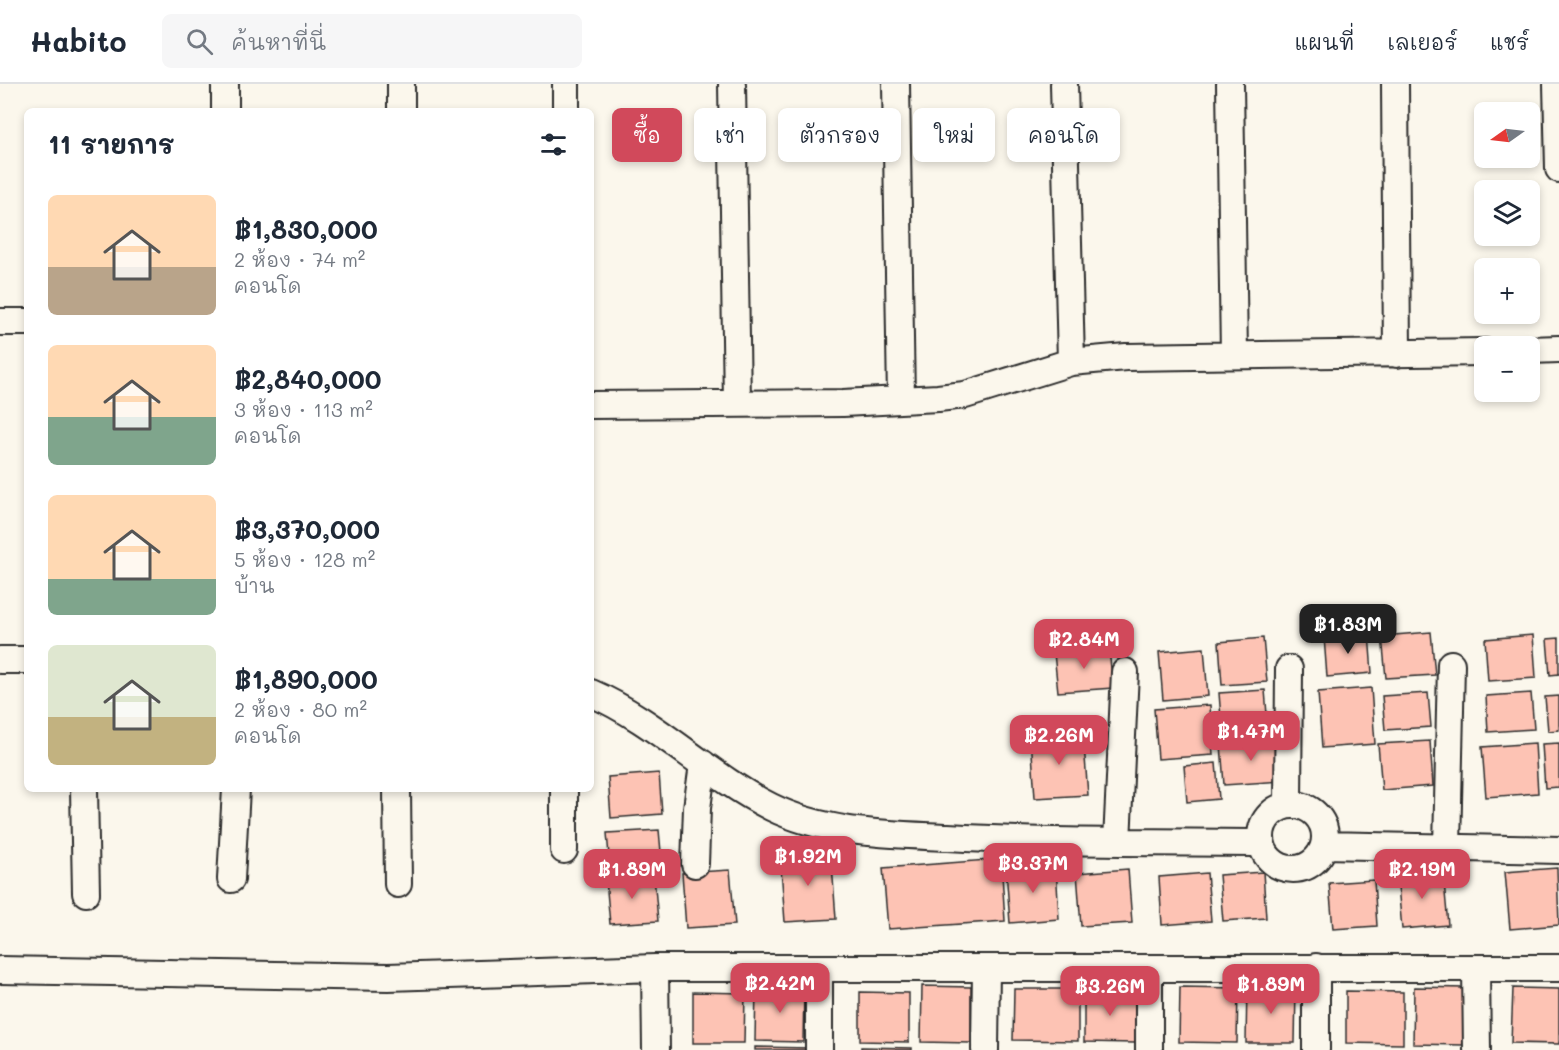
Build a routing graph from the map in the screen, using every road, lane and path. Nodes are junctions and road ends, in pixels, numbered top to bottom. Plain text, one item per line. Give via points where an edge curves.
1 (225, 84) edge
2 (401, 84) edge
3 (566, 84) edge
4 (732, 84) edge
5 (896, 84) edge
6 (1064, 84) edge
7 (1230, 84) edge
8 (1395, 84) edge
9 (1557, 84) edge
10 (225, 108) edge
11 (401, 108) edge
12 (566, 108) edge
13 (1559, 169) edge
14 (0, 322) edge
15 (24, 322) edge
16 (1559, 349) edge
17 (1540, 350) edge
18 (1474, 352) edge
19 (1398, 354) junction
20 (1234, 355) junction
21 (1071, 362) junction
22 (901, 400) junction
23 (737, 403) junction
24 (594, 405) edge
25 (0, 660) edge
26 (24, 660) edge
27 (1451, 664) dead end
28 (1289, 669) dead end
29 (1125, 672) dead end
30 (594, 695) edge
31 (703, 764) junction
32 (84, 792) edge
33 (236, 792) edge
34 (397, 792) edge
35 (564, 792) edge
36 (1288, 805) junction
37 (1117, 842) junction
38 (1261, 843) junction
39 (1324, 845) junction
40 (1448, 848) junction
41 (564, 850) dead end
42 (1559, 850) edge
43 (695, 864) dead end
44 (231, 879) dead end
45 (398, 884) dead end
46 (86, 893) dead end
47 (1316, 967) junction
48 (655, 968) junction
49 (819, 968) junction
50 (986, 968) junction
51 (1476, 968) junction
52 (1559, 968) edge
53 (1149, 969) junction
54 (0, 970) edge
55 (656, 1050) edge
56 (819, 1050) edge
57 (985, 1050) edge
58 (1149, 1050) edge
59 (1316, 1050) edge
60 (1477, 1050) edge

1 - 10 street
2 - 11 street
3 - 12 street
4 - 23 street
5 - 22 street
6 - 21 street
7 - 20 street
8 - 19 street
9 - 13 street
14 - 15 street
16 - 17 street
18 - 19 street
19 - 20 street
20 - 21 street
21 - 22 street via 965,395
22 - 23 street
23 - 24 street
25 - 26 street
27 - 40 street
28 - 36 street
29 - 37 street
30 - 31 street
31 - 37 street via 771,807 812,822 858,832 1039,843
31 - 43 street
32 - 46 street
33 - 44 street
34 - 45 street
35 - 41 street
36 - 38 street via 1263,823
36 - 39 street via 1315,814 1324,831
37 - 38 street
38 - 39 street via 1270,860 1288,870 1308,866
39 - 40 street
40 - 42 street
47 - 51 street
47 - 53 street
47 - 59 street
48 - 49 street
48 - 54 street via 388,977
48 - 55 street
49 - 50 street
49 - 56 street
50 - 53 street
50 - 57 street
51 - 52 street
51 - 60 street
53 - 58 street

